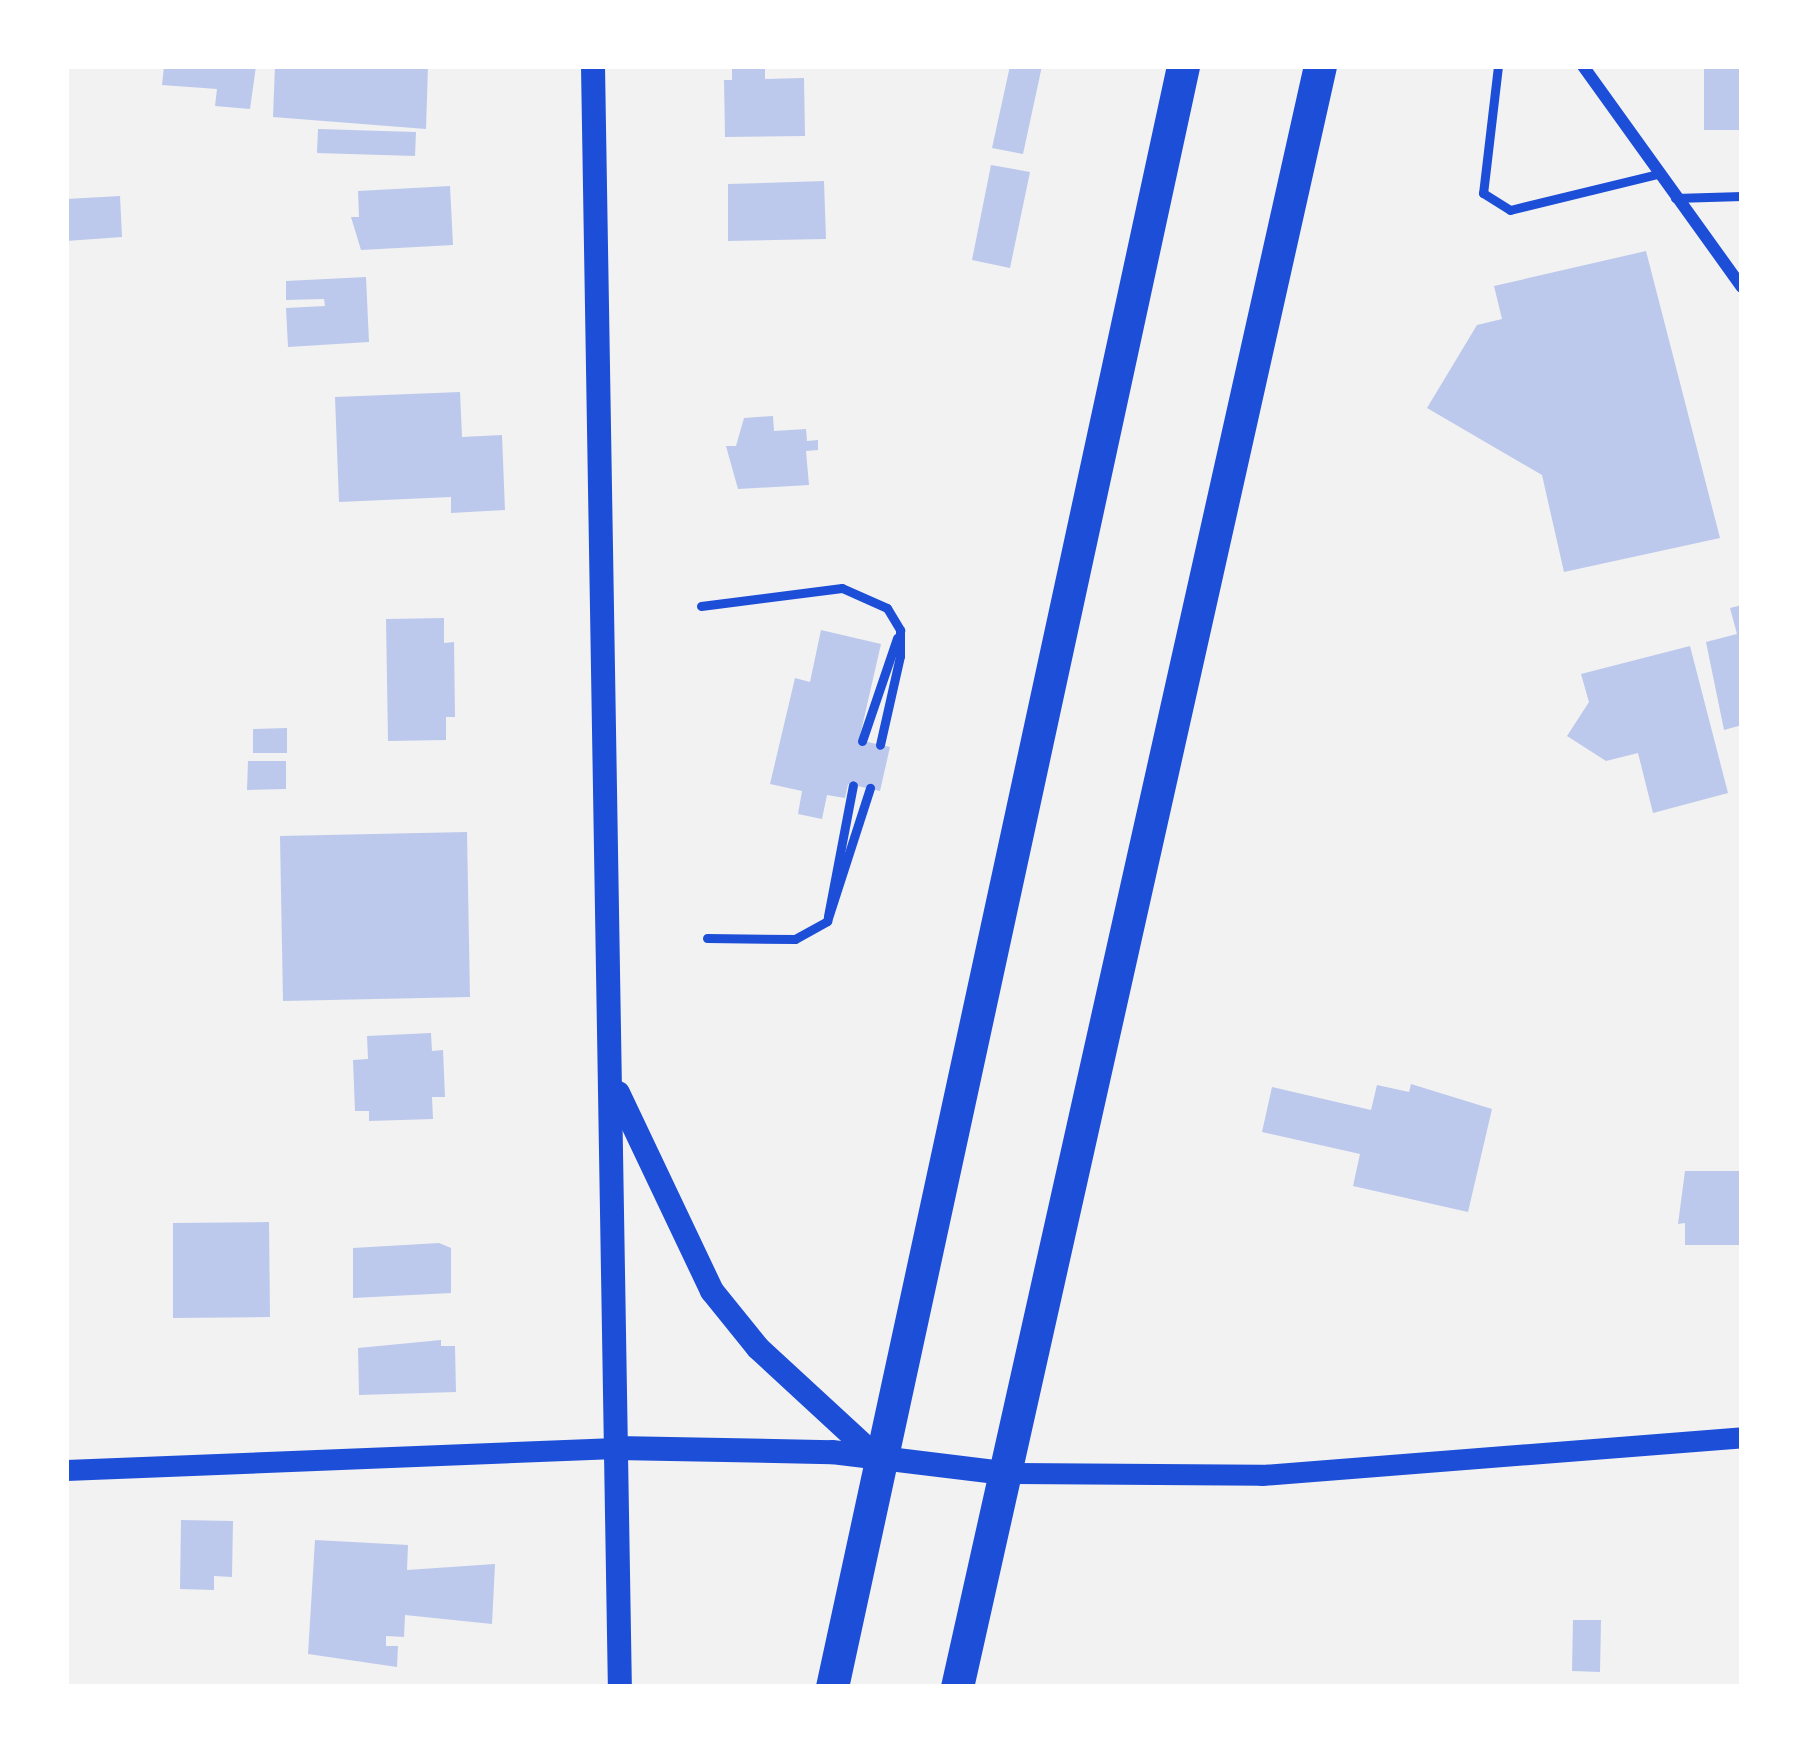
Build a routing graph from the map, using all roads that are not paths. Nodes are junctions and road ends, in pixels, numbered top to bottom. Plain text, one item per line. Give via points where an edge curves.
1 (593, 66) edge
2 (1183, 66) edge
3 (1319, 66) edge
4 (1498, 66) edge
5 (1583, 66) edge
6 (1658, 174) junction
7 (1742, 196) edge
8 (1676, 198) junction
9 (1742, 287) edge
10 (701, 606) dead end
11 (900, 630) junction
12 (862, 741) dead end
13 (880, 745) dead end
14 (854, 784) dead end
15 (870, 788) dead end
16 (827, 921) junction
17 (706, 938) dead end
18 (613, 1082) junction
19 (1742, 1437) edge
20 (616, 1448) junction
21 (876, 1457) junction
22 (66, 1470) edge
23 (1003, 1473) junction
24 (620, 1687) edge
25 (832, 1687) edge
26 (957, 1687) edge

1 - 18 main road
2 - 21 highway
3 - 23 highway
4 - 6 lane via 1484,193 1510,210
5 - 6 street
6 - 8 street
7 - 8 lane
8 - 9 street
10 - 11 lane via 842,588 887,608
11 - 12 lane
11 - 13 lane
14 - 16 lane
15 - 16 lane
16 - 17 lane via 795,939
18 - 20 main road
18 - 21 main road via 712,1291 758,1348
19 - 23 street via 1262,1475
20 - 21 main road
20 - 22 street
20 - 24 main road
21 - 23 main road
21 - 25 highway
23 - 26 highway

